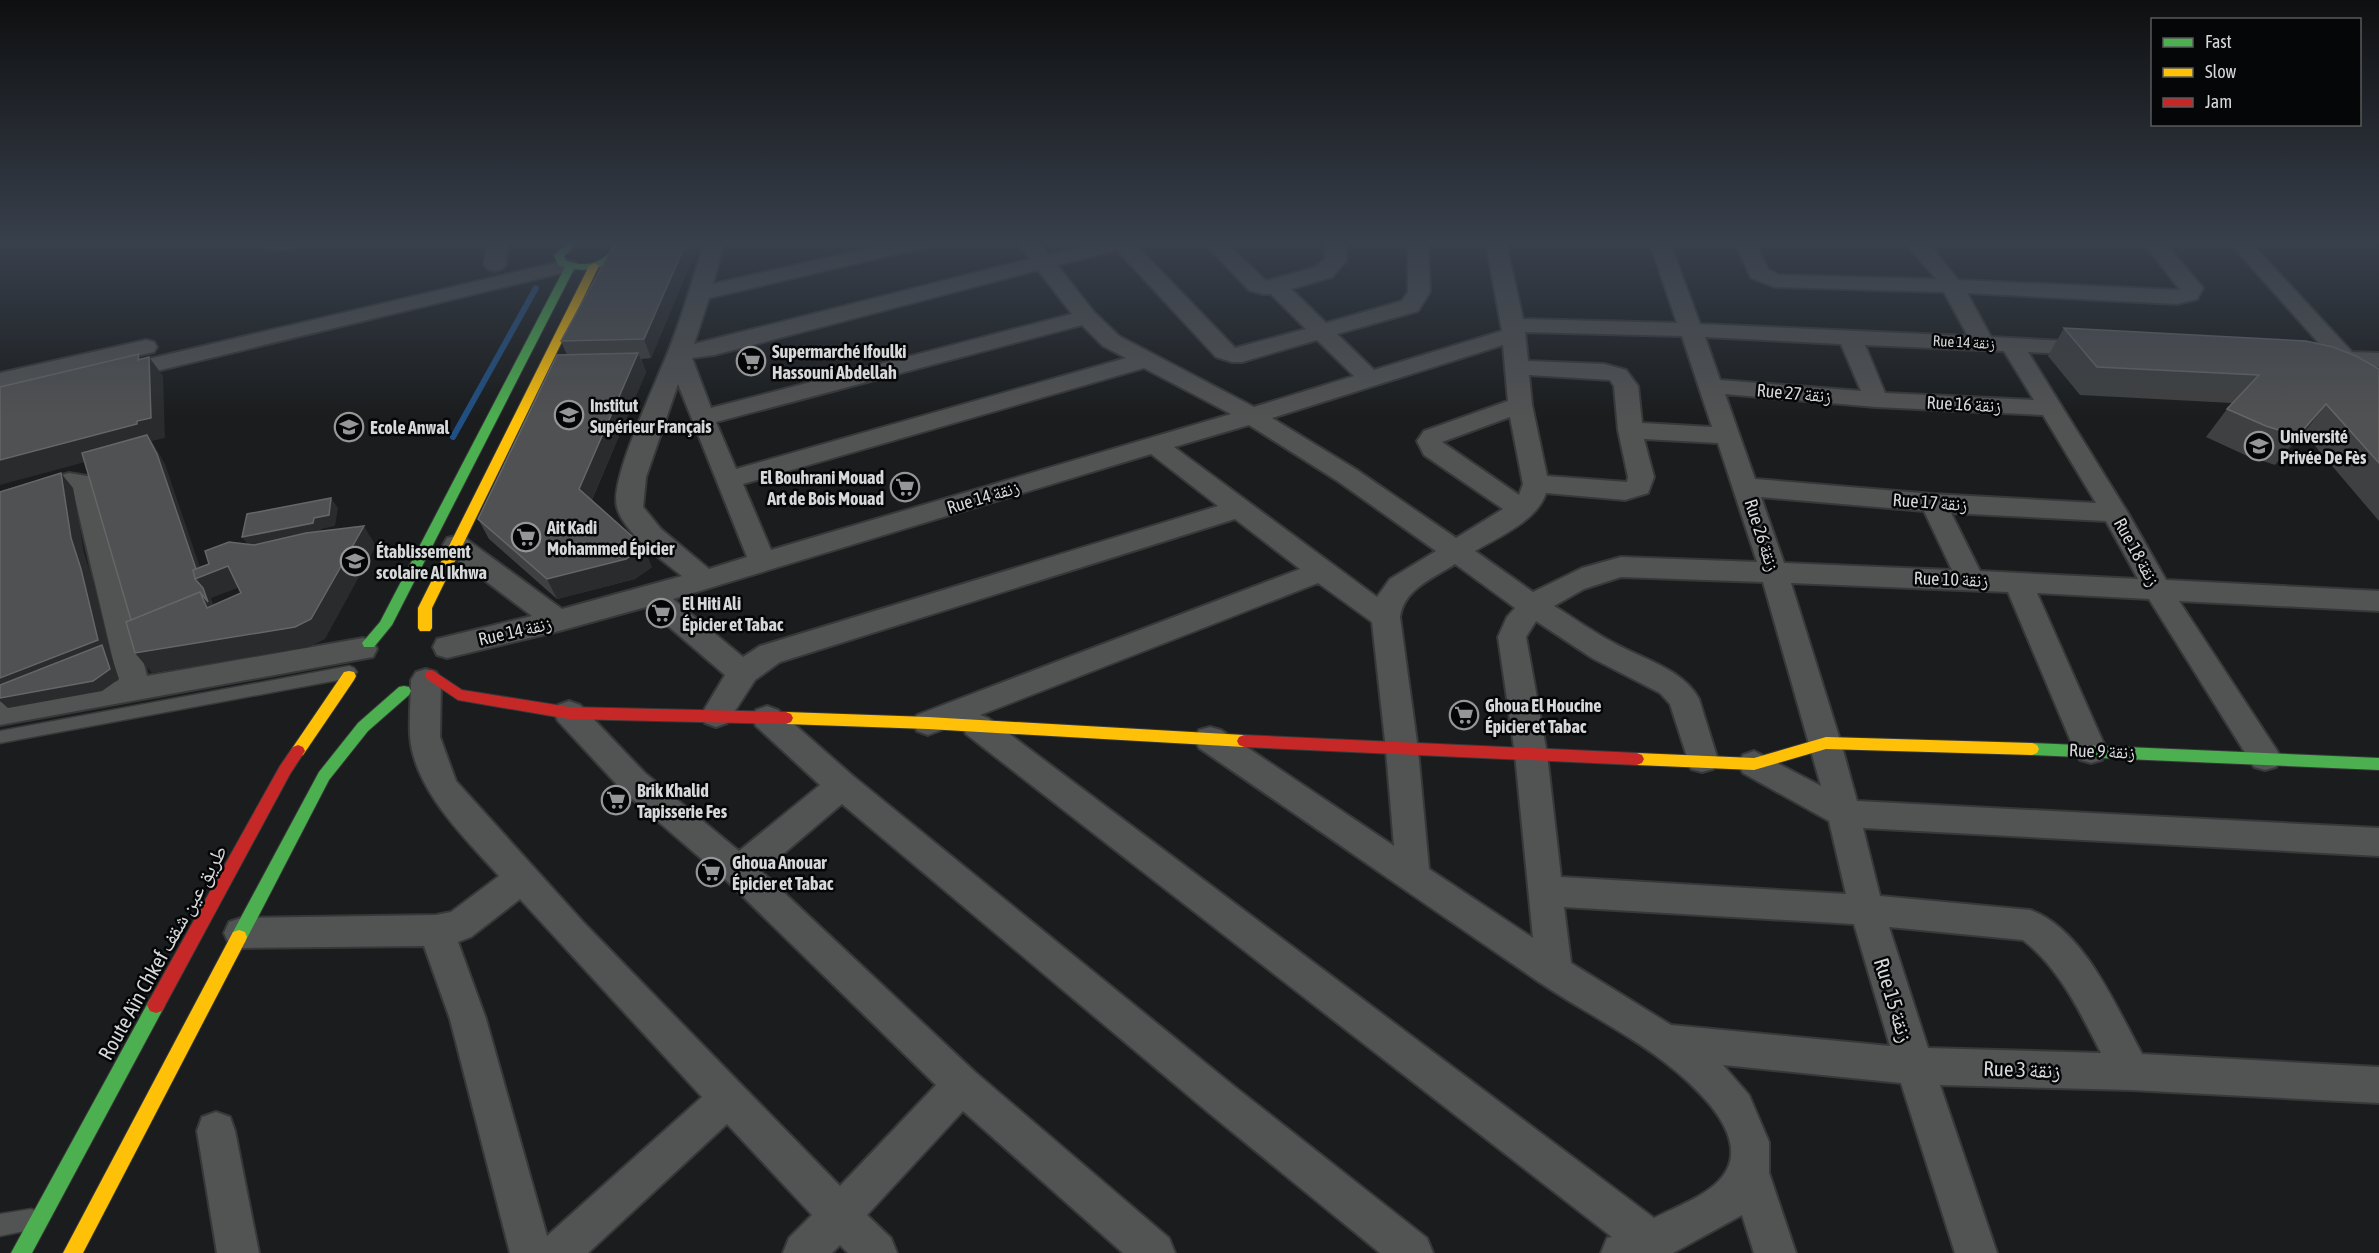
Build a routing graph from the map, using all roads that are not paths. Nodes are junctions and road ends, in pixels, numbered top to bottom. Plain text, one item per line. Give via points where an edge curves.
1 (312, 301) edge
2 (390, 301) edge
3 (545, 301) edge
4 (580, 301) edge
5 (695, 301) edge
6 (871, 301) edge
7 (1074, 301) edge
8 (1176, 301) edge
9 (1290, 301) edge
10 (1413, 301) edge
11 (1508, 301) edge
12 (1681, 301) edge
13 (1960, 301) edge
14 (2294, 301) edge
15 (1086, 317) junction
16 (1514, 330) junction
17 (1691, 330) junction
18 (1320, 331) junction
19 (1850, 337) junction
20 (1983, 343) junction
21 (2013, 345) junction
22 (2108, 349) edge
23 (2298, 357) edge
24 (2346, 359) junction
25 (1146, 360) junction
26 (2379, 360) edge
27 (667, 362) junction
28 (544, 367) junction
29 (567, 367) edge
30 (1517, 367) junction
31 (1369, 378) junction
32 (0, 382) edge
33 (1712, 387) junction
34 (2379, 395) edge
35 (0, 396) edge
36 (1876, 400) junction
37 (0, 401) edge
38 (1520, 405) junction
39 (2051, 408) junction
40 (1251, 416) junction
41 (702, 418) junction
42 (1630, 430) junction
43 (1729, 436) junction
44 (1155, 445) junction
45 (728, 480) junction
46 (1536, 484) junction
47 (1746, 487) junction
48 (0, 502) edge
49 (1933, 503) junction
50 (1238, 509) junction
51 (1522, 509) junction
52 (2115, 513) junction
53 (456, 544) junction
54 (1456, 551) junction
55 (763, 563) junction
56 (1321, 571) junction
57 (1774, 574) junction
58 (705, 580) junction
59 (1971, 580) junction
60 (2019, 582) junction
61 (2158, 590) junction
62 (651, 596) junction
63 (2379, 601) edge
64 (1533, 606) junction
65 (1386, 617) junction
66 (559, 621) junction
67 (424, 628) junction
68 (358, 660) junction
69 (432, 669) junction
70 (743, 674) junction
71 (135, 687) junction
72 (361, 692) dead end
73 (380, 695) dead end
74 (0, 713) edge
75 (569, 713) junction
76 (716, 715) junction
77 (767, 718) junction
78 (928, 723) junction
79 (977, 726) junction
80 (0, 737) edge
81 (1210, 739) junction
82 (1826, 743) junction
83 (1402, 750) junction
84 (2091, 751) junction
85 (1531, 754) junction
86 (2265, 758) junction
87 (1702, 760) junction
88 (1754, 764) junction
89 (2379, 764) edge
90 (842, 785) junction
91 (1845, 814) junction
92 (2379, 842) edge
93 (739, 871) junction
94 (1413, 877) junction
95 (521, 879) junction
96 (1547, 891) junction
97 (1867, 910) junction
98 (436, 930) junction
99 (241, 933) junction
100 (1554, 972) junction
101 (1665, 1042) junction
102 (1914, 1066) junction
103 (2131, 1072) junction
104 (962, 1085) junction
105 (2379, 1085) edge
106 (728, 1098) junction
107 (216, 1131) dead end
108 (1749, 1173) junction
109 (841, 1216) junction
110 (40, 1218) junction
111 (0, 1225) edge
112 (1637, 1247) edge
113 (21, 1253) edge
114 (73, 1253) edge
115 (238, 1253) edge
116 (531, 1253) edge
117 (558, 1253) edge
118 (804, 1253) edge
119 (876, 1253) edge
120 (1154, 1253) edge
121 (1412, 1253) edge
122 (1775, 1253) edge
123 (1976, 1253) edge

1 - 32 street
2 - 37 street
3 - 68 main road, Route Aïn Chkef طريق عين شقف via 384,625
4 - 28 main road
5 - 27 street
6 - 27 street
7 - 15 street
8 - 18 street via 1224,352 1232,355
9 - 18 street
10 - 18 street via 1410,306
11 - 16 street
12 - 17 street
13 - 20 street
14 - 24 street
15 - 25 street via 1111,341
15 - 41 street
16 - 17 street, Rue 14 زنقة
16 - 30 street
16 - 31 street, Rue 14 زنقة
17 - 19 street, Rue 14 زنقة
17 - 33 street, Rue 26 زنقة
18 - 31 street
19 - 20 street, Rue 14 زنقة
19 - 36 street
20 - 21 street, Rue 14 زنقة
21 - 22 street, Rue 14 زنقة
21 - 39 street, Rue 18 زنقة
23 - 24 street
24 - 26 street
24 - 34 street
25 - 40 street
25 - 45 street
27 - 41 street
27 - 58 street via 630,488 629,504 645,527
28 - 29 street
28 - 53 main road
30 - 38 street
30 - 42 street via 1618,375 1626,386
31 - 40 street, Rue 14 زنقة
32 - 35 street via 4,387
33 - 36 street, Rue 27 زنقة
33 - 43 street, Rue 26 زنقة
36 - 39 street, Rue 16 زنقة
38 - 46 street
38 - 51 street via 1430,441 1433,449
39 - 52 street, Rue 18 زنقة
40 - 44 street, Rue 14 زنقة
40 - 54 street via 1348,476
41 - 45 street
42 - 43 street
42 - 46 street via 1641,477 1639,487 1625,490
43 - 47 street, Rue 26 زنقة
44 - 50 street
44 - 55 street, Rue 14 زنقة
45 - 55 street
46 - 51 street
47 - 49 street, Rue 17 زنقة
47 - 57 street, Rue 26 زنقة
48 - 71 street via 69,481 84,483
49 - 52 street, Rue 17 زنقة
49 - 59 street
50 - 56 street
50 - 70 street via 770,654 750,664
51 - 54 street
52 - 61 street, Rue 18 زنقة
53 - 66 street
53 - 67 main road via 425,608
54 - 64 street
54 - 65 street via 1400,586 1388,602
55 - 58 street, Rue 14 زنقة
56 - 65 street
56 - 78 street
57 - 59 street, Rue 10 زنقة
57 - 64 street, Rue 10 زنقة via 1613,568 1588,574
57 - 82 street, Rue 26 زنقة
58 - 62 street, Rue 14 زنقة
59 - 60 street, Rue 10 زنقة
60 - 61 street, Rue 10 زنقة
60 - 84 street
61 - 63 street, Rue 10 زنقة
61 - 86 street, Rue 18 زنقة
62 - 66 street, Rue 14 زنقة
62 - 70 street
64 - 85 street, Rue 10 زنقة via 1514,628 1512,637
64 - 87 street via 1602,650 1670,685 1684,699
65 - 83 street
66 - 69 street, Rue 14 زنقة
67 - 68 main road via 405,628
67 - 69 main road via 446,641
68 - 71 street
68 - 72 main road via 353,687
68 - 80 lane
68 - 110 main road, Route Aïn Chkef طريق عين شقف via 285,770
69 - 73 main road
69 - 75 main road via 458,695
69 - 95 street via 425,737 443,788
69 - 99 main road via 363,727 324,776
70 - 76 street
71 - 74 street
75 - 76 main road
75 - 93 street via 634,782
76 - 77 main road
77 - 78 main road
77 - 90 street
78 - 79 main road
79 - 81 main road
79 - 112 street
81 - 83 main road
81 - 94 street
82 - 84 main road, Rue 9 زنقة
82 - 88 main road, Rue 9 زنقة
82 - 91 street, Rue 15 زنقة
83 - 85 main road
83 - 94 street
84 - 86 main road, Rue 9 زنقة
85 - 87 main road
85 - 96 street, Rue 10 زنقة
86 - 89 main road, Rue 9 زنقة
87 - 88 main road
88 - 91 street
90 - 93 street
90 - 121 street
91 - 92 street
91 - 97 street, Rue 15 زنقة
93 - 104 street
94 - 100 street
95 - 98 street via 459,926
95 - 106 street
96 - 97 street
96 - 100 street, Rue 10 زنقة
97 - 102 street, Rue 15 زنقة
97 - 103 street via 2030,925 2052,942 2086,987
98 - 99 street
98 - 116 street via 468,1019
99 - 114 main road
100 - 101 street
101 - 102 street, Rue 3 زنقة
101 - 108 street via 1698,1066 1735,1108 1750,1142
102 - 103 street, Rue 3 زنقة
102 - 123 street, Rue 15 زنقة
103 - 105 street, Rue 3 زنقة
104 - 109 street
104 - 120 street
106 - 109 street
106 - 117 street
107 - 115 street
108 - 112 street via 1730,1200
108 - 122 street
109 - 118 street
109 - 119 street
110 - 111 lane
110 - 113 main road, Route Aïn Chkef طريق عين شقف

